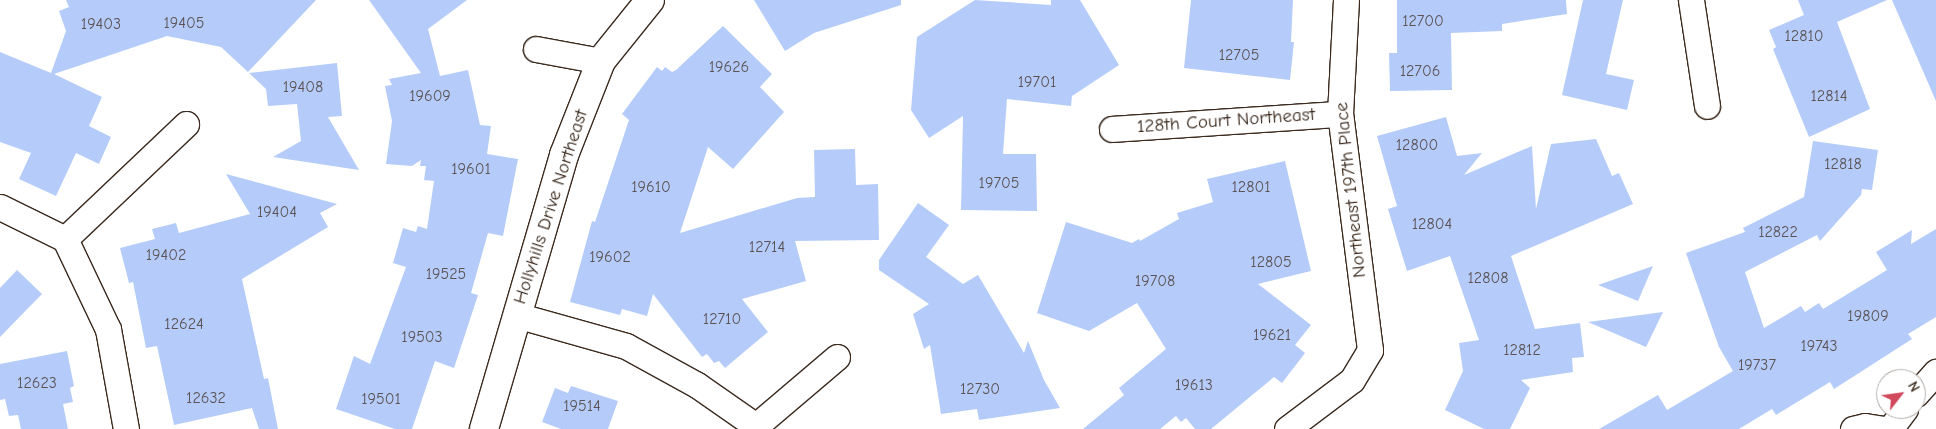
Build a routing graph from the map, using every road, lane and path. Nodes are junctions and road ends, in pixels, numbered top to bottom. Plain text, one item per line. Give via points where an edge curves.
1 (650, 0) edge
2 (1346, 0) edge
3 (1691, 0) edge
4 (536, 49) dead end
5 (601, 61) junction
6 (1707, 106) dead end
7 (1340, 114) junction
8 (186, 124) dead end
9 (1112, 129) dead end
10 (0, 207) edge
11 (65, 239) junction
12 (516, 315) junction
13 (837, 357) dead end
14 (1936, 372) edge
15 (1926, 383) edge
16 (758, 427) edge
17 (126, 429) edge
18 (484, 429) edge
19 (1287, 429) edge
20 (1853, 429) edge
21 (1883, 429) edge

1 - 5 street, Hollyhills Drive Northeast
2 - 7 street, Northeast 197th Place
3 - 6 street
4 - 5 street
5 - 12 street, Hollyhills Drive Northeast via 564,155
7 - 9 street, 128th Court Northeast
7 - 19 street, Northeast 197th Place via 1370,350 1352,380
8 - 11 street
10 - 11 street
11 - 17 street via 108,329
12 - 16 street via 626,346 697,385
12 - 18 street, Hollyhills Drive Northeast
13 - 16 street
14 - 15 street
20 - 21 street via 1864,426

